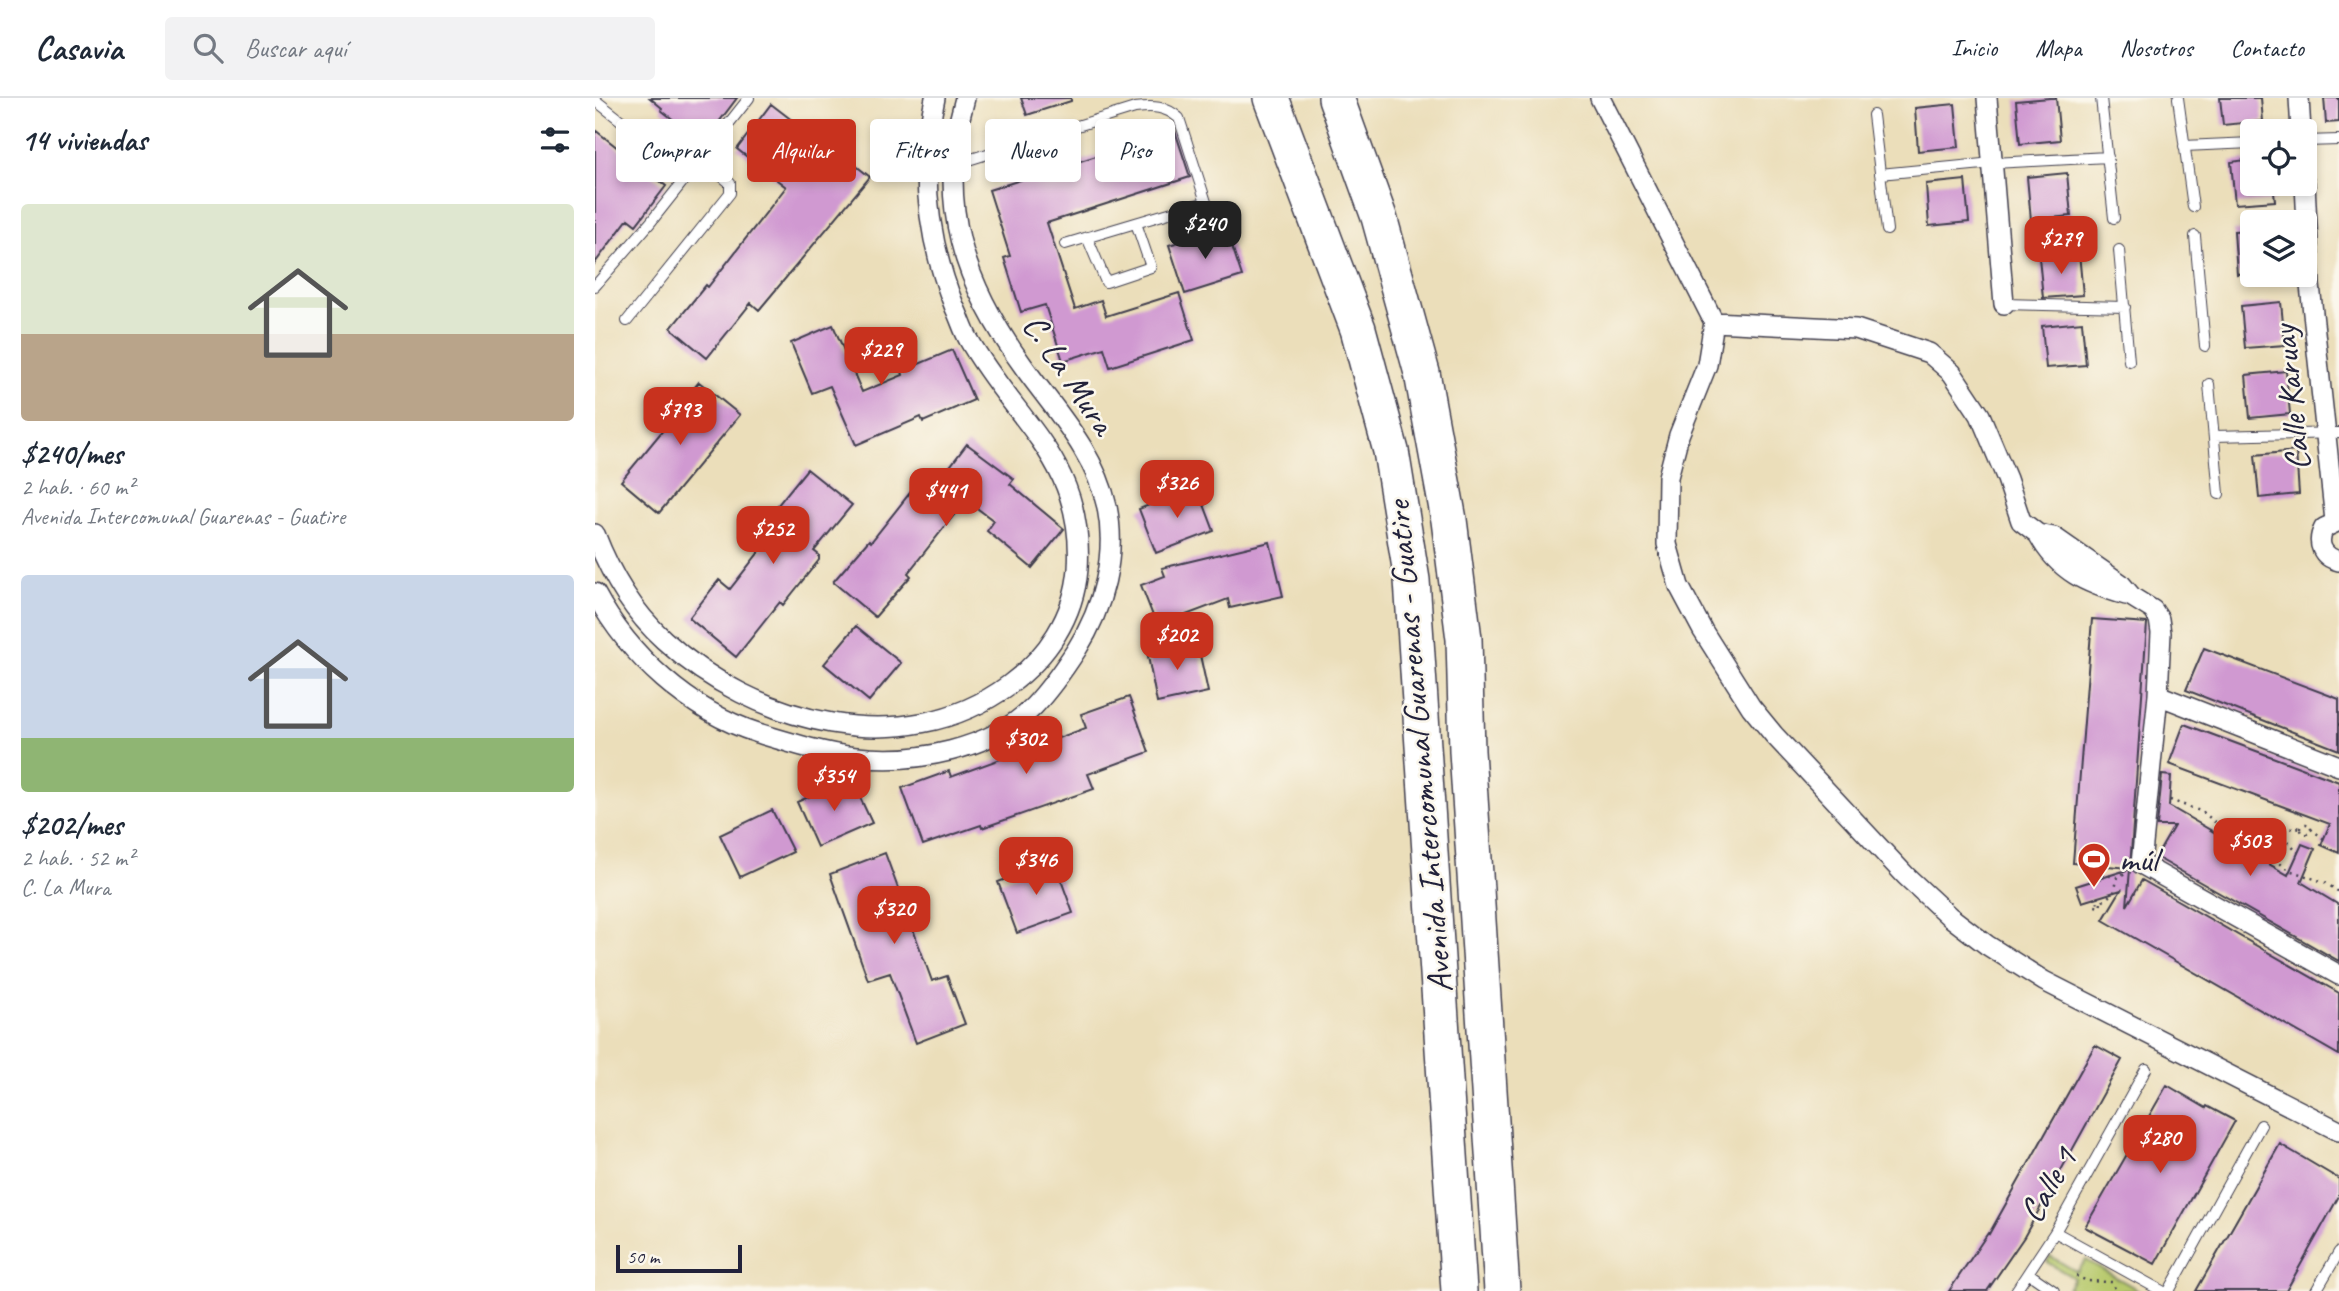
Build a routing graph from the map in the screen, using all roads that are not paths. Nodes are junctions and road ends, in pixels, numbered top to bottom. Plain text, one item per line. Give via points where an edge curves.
1 (749, 98) edge
2 (935, 98) edge
3 (965, 98) edge
4 (1271, 98) edge
5 (1336, 98) edge
6 (1600, 98) edge
7 (1987, 98) edge
8 (2101, 98) edge
9 (2178, 98) edge
10 (2298, 98) edge
11 (595, 100) edge
12 (1873, 115) dead end
13 (619, 119) edge
14 (732, 119) edge
15 (932, 119) edge
16 (959, 119) edge
17 (2300, 119) edge
18 (2339, 140) edge
19 (2317, 141) edge
20 (2240, 144) edge
21 (2184, 146) junction
22 (2108, 157) junction
23 (971, 159) edge
24 (1993, 163) junction
25 (1880, 173) junction
26 (682, 182) edge
27 (729, 182) edge
28 (927, 182) edge
29 (952, 182) edge
30 (2306, 196) edge
31 (2193, 207) dead end
32 (2114, 218) dead end
33 (1136, 223) junction
34 (1887, 230) dead end
35 (2195, 236) dead end
36 (1087, 237) junction
37 (1065, 244) dead end
38 (2119, 250) dead end
39 (595, 286) edge
40 (2004, 304) joint
41 (2125, 307) junction
42 (627, 321) dead end
43 (1714, 322) junction
44 (2205, 346) dead end
45 (2129, 361) dead end
46 (2209, 384) dead end
47 (2333, 433) edge
48 (2214, 436) junction
49 (2219, 494) dead end
50 (2337, 521) edge
51 (595, 534) edge
52 (2339, 561) edge
53 (595, 593) edge
54 (2158, 695) junction
55 (2339, 766) edge
56 (2339, 975) edge
57 (2146, 1069) dead end
58 (2261, 1125) dead end
59 (2339, 1131) edge
60 (2055, 1232) junction
61 (2339, 1252) edge
62 (2028, 1273) junction
63 (1459, 1291) edge
64 (1502, 1291) edge
65 (2016, 1291) edge
66 (2054, 1291) edge
67 (2162, 1291) edge
68 (2169, 1291) edge
69 (2316, 1291) edge

1 - 14 lane
2 - 15 street
3 - 16 street, C. La Mura
4 - 63 highway, Avenida Intercomunal Guarenas - Guatire via 1358,329 1391,451 1412,580
5 - 64 highway, Avenida Intercomunal Guarenas - Guatire via 1378,217 1422,373 1448,520 1464,639
6 - 43 street
7 - 24 street
8 - 22 lane
9 - 21 lane
10 - 17 street
11 - 13 lane
12 - 25 lane
18 - 19 lane
20 - 21 lane
21 - 31 lane
22 - 24 lane
22 - 32 lane
23 - 33 lane via 1135,108 1170,110 1179,118 1206,202
24 - 25 lane
24 - 40 street
25 - 34 lane
26 - 39 lane
27 - 42 lane via 730,193
28 - 51 street via 935,249 968,338 1058,466 1073,501 1079,536 1077,573 1066,615 1053,641 1029,670 975,707 907,725 824,723 786,713 701,671 662,638 609,569
29 - 53 street, C. La Mura via 963,254 980,295 1025,369 1080,442 1107,509 1105,586 1091,626 1054,682 1007,726 953,749 879,759 824,752 751,730 686,697 631,646
30 - 47 street, Calle Karuay via 2310,285
33 - 36 lane
33 - 36 lane via 1151,267 1106,282
35 - 44 lane
36 - 37 lane
38 - 41 lane
40 - 41 lane
41 - 45 lane
43 - 54 street via 1856,330 1929,353 1952,373 1980,415 2021,521 2074,574 2153,610 2161,633
43 - 59 street via 1707,365 1668,477 1667,544 1679,586 1751,707 1906,876 1987,946 2044,981
46 - 48 lane
47 - 48 lane
47 - 50 street, Calle Karuay
48 - 49 lane
50 - 52 street, Calle Karuay via 2324,528 2320,540 2324,553
54 - 55 street
54 - 56 street via 2141,864
57 - 60 lane, Calle 1
58 - 68 lane
60 - 62 lane, Calle 1
60 - 67 lane
61 - 69 lane
62 - 65 lane, Calle 1
62 - 66 lane

